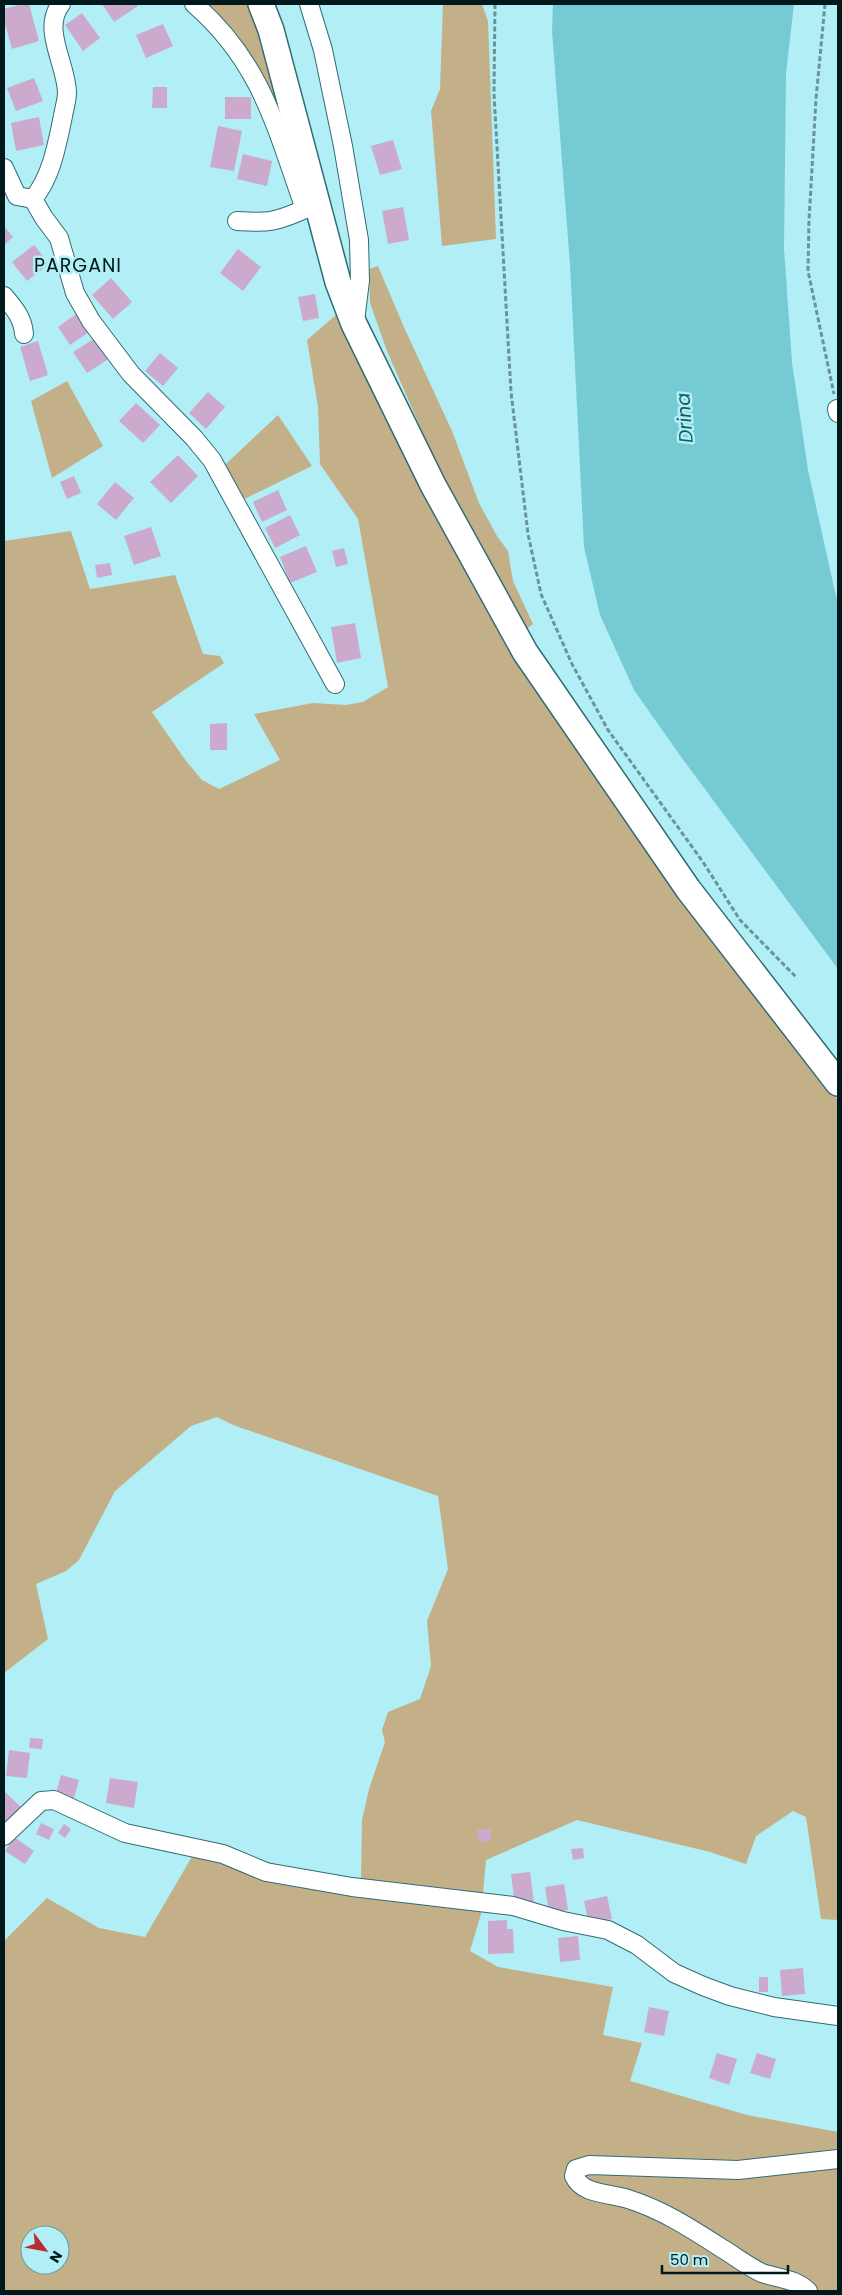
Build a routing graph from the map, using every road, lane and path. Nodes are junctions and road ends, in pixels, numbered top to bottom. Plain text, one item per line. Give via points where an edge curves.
1 (194, 4) edge
2 (261, 4) edge
3 (309, 4) edge
4 (495, 4) edge
5 (825, 4) edge
6 (58, 6) edge
7 (4, 168) edge
8 (34, 199) junction
9 (312, 207) junction
10 (237, 221) dead end
11 (4, 296) edge
12 (354, 324) junction
13 (24, 334) dead end
14 (838, 411) edge
15 (335, 684) dead end
16 (797, 978) dead end
17 (838, 1083) edge
18 (4, 1836) edge
19 (838, 2016) edge
20 (838, 2159) edge
21 (808, 2291) edge

1 - 9 street via 216,23 254,75
2 - 9 street via 271,30
3 - 12 street via 323,50 359,240 360,281
4 - 16 path via 494,94 511,392 528,534 541,594 572,664 608,730 703,862 740,920
5 - 14 path via 815,108 808,271
6 - 8 street via 53,30 67,93 55,152 41,190
7 - 8 street via 17,196
8 - 15 street via 59,238 75,293 91,321 132,374 212,460
9 - 10 street via 266,223
9 - 12 street
11 - 13 street via 15,308
12 - 17 street via 433,485 525,652 688,889
18 - 19 street via 41,1801 54,1800 125,1833 223,1854 266,1872 343,1886 513,1906 608,1930 637,1945 674,1973 712,1989 774,2007
20 - 21 street via 738,2170 589,2165 576,2169 574,2176 576,2182 591,2190 660,2210 763,2273 783,2277

